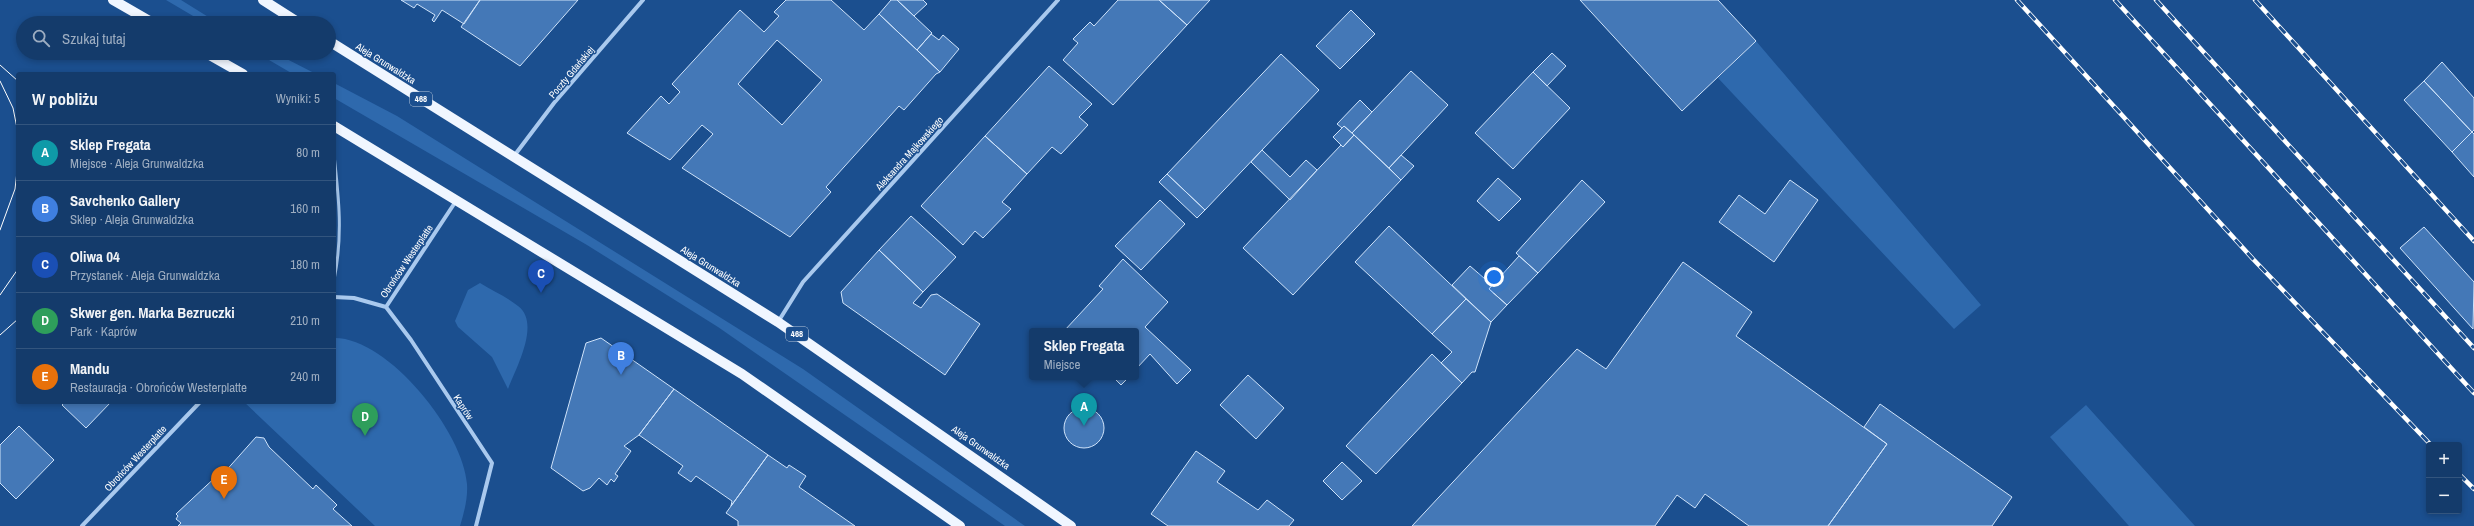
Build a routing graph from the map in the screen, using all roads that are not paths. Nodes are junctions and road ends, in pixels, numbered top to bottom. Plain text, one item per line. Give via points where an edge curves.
1 (113, 0) edge
2 (263, 0) edge
3 (643, 0) edge
4 (1058, 0) edge
5 (141, 16) edge
6 (289, 16) edge
7 (336, 45) edge
8 (218, 60) edge
9 (239, 72) edge
10 (336, 127) edge
11 (514, 157) junction
12 (336, 174) edge
13 (456, 200) junction
14 (336, 270) edge
15 (336, 298) edge
16 (386, 307) junction
17 (778, 322) junction
18 (198, 404) edge
19 (82, 526) edge
20 (476, 526) edge
21 (960, 526) edge
22 (1071, 526) edge

1 - 5 main road
2 - 6 main road
3 - 11 street, Poczty Gdańskiej via 554,103
4 - 17 street, Aleksandra Majkowskiego via 803,282
7 - 11 main road, Aleja Grunwaldzka / 468
8 - 9 main road
10 - 13 main road
11 - 17 main road, Aleja Grunwaldzka / 468
12 - 14 lane via 340,213 340,250
13 - 16 street, Obrońców Westerplatte
13 - 21 main road via 742,374
15 - 16 street, Obrońców Westerplatte via 354,298
16 - 20 street, Kaprów via 411,340 492,463
17 - 22 main road, Aleja Grunwaldzka / 468
18 - 19 street, Obrońców Westerplatte

